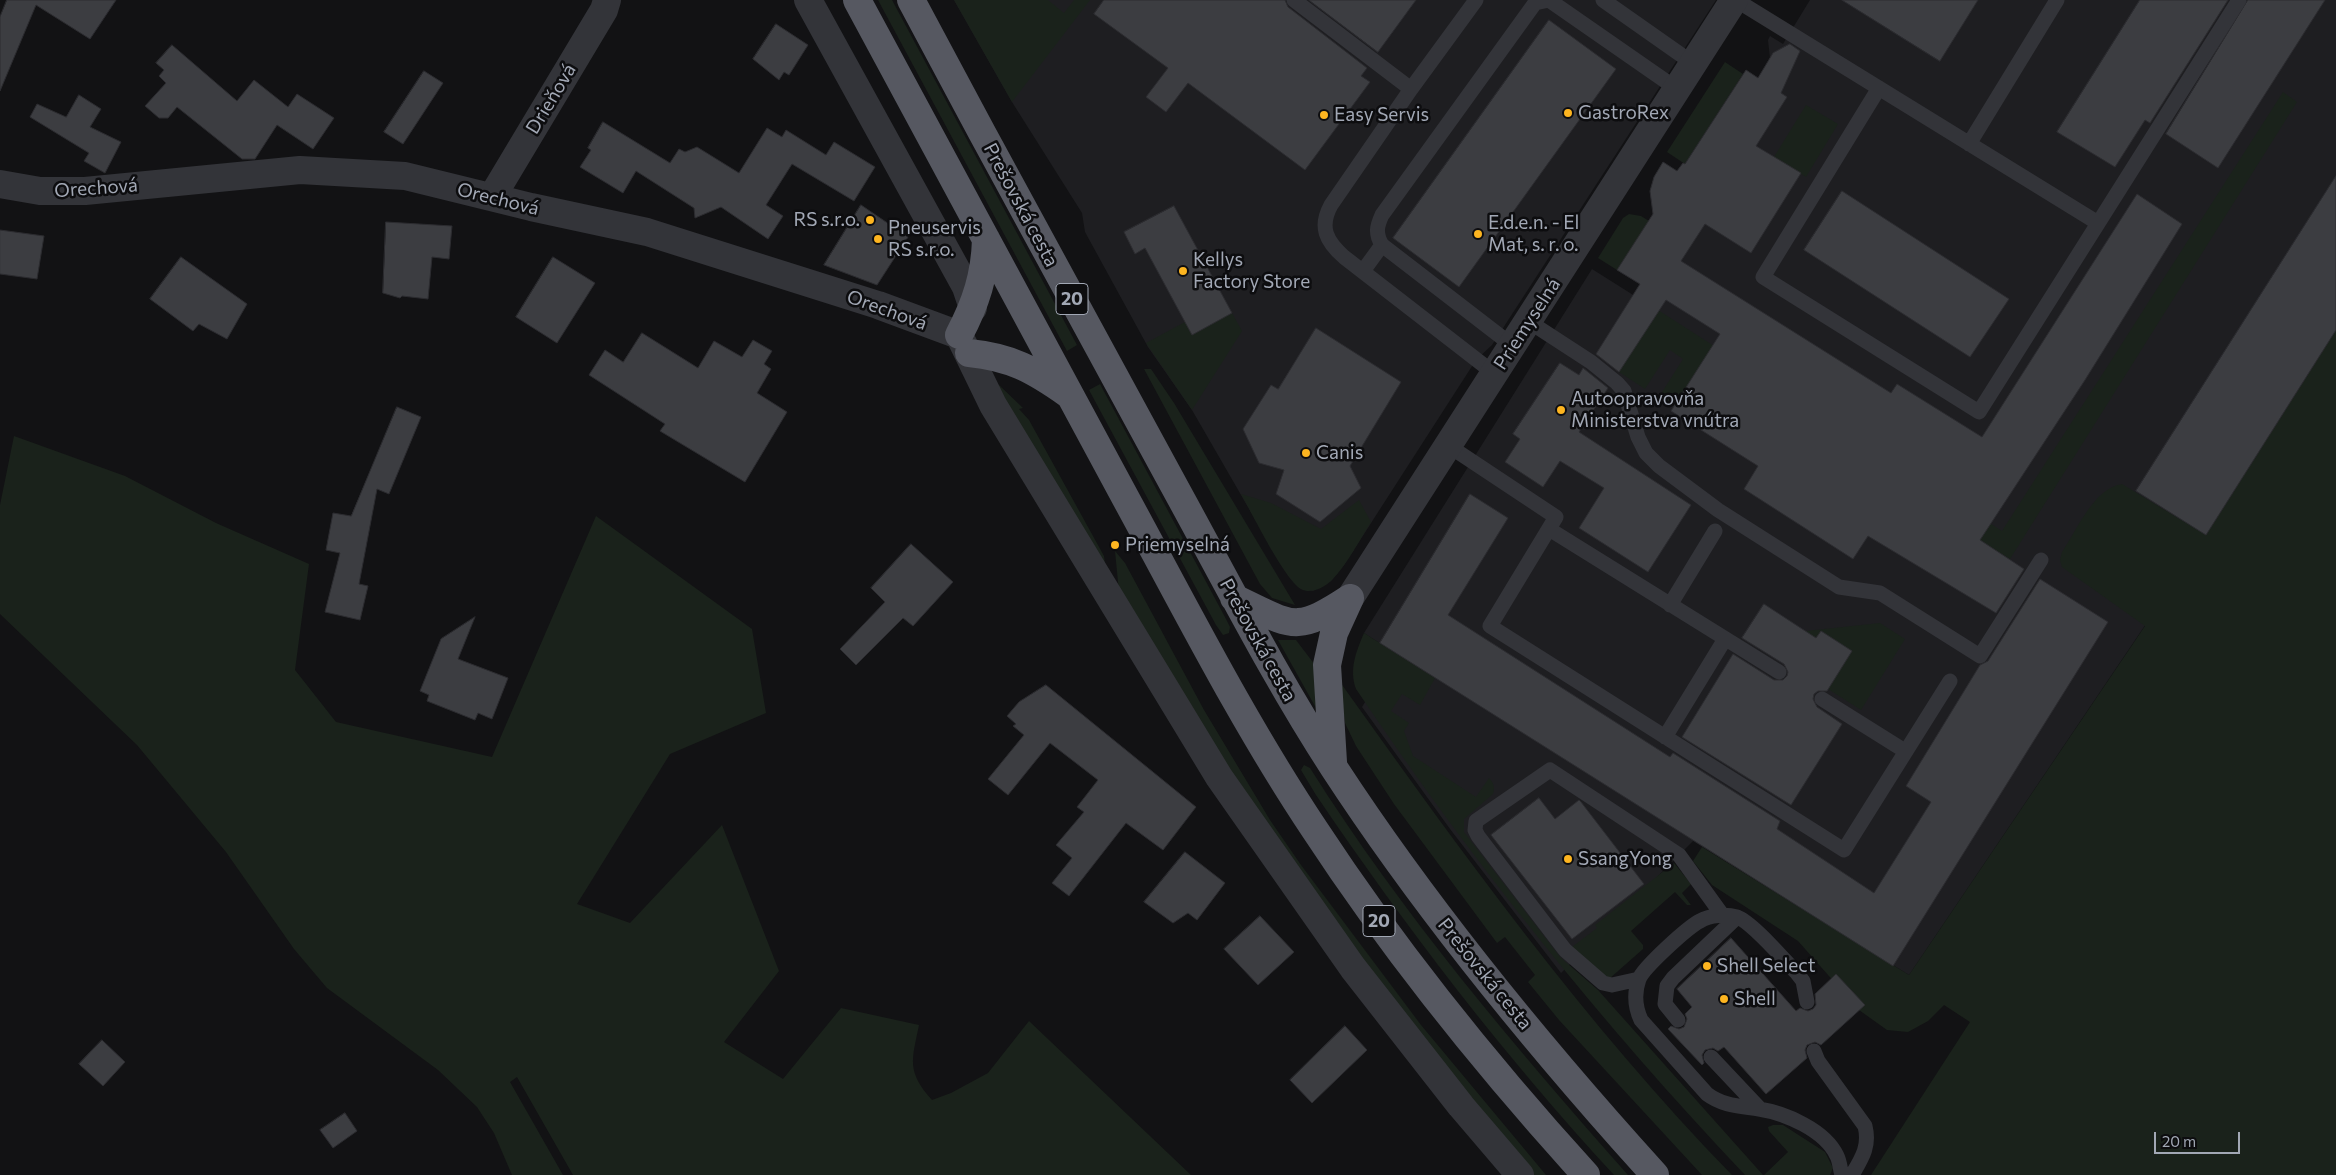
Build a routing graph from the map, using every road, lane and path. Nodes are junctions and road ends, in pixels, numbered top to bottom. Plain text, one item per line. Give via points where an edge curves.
1 (607, 0) edge
2 (808, 0) edge
3 (857, 0) edge
4 (911, 0) edge
5 (1294, 0) edge
6 (1476, 0) edge
7 (1603, 0) edge
8 (1735, 0) edge
9 (2057, 0) edge
10 (2239, 0) edge
11 (1694, 64) junction
12 (1880, 88) junction
13 (1411, 89) junction
14 (1677, 89) junction
15 (1969, 144) junction
16 (0, 184) edge
17 (492, 197) junction
18 (2098, 223) junction
19 (986, 239) junction
20 (1382, 245) junction
21 (1363, 271) junction
22 (973, 308) junction
23 (1528, 322) junction
24 (964, 344) junction
25 (1512, 346) junction
26 (1495, 374) junction
27 (1071, 396) junction
28 (1449, 446) junction
29 (1549, 530) junction
30 (1715, 531) dead end
31 (2041, 560) dead end
32 (1234, 598) junction
33 (1350, 598) junction
34 (1670, 605) junction
35 (1725, 639) junction
36 (1779, 672) dead end
37 (1950, 681) dead end
38 (1822, 699) dead end
39 (1665, 737) junction
40 (1905, 751) junction
41 (1333, 766) junction
42 (1730, 916) junction
43 (1640, 979) junction
44 (1806, 1002) dead end
45 (1678, 1020) dead end
46 (1814, 1051) dead end
47 (1711, 1057) dead end
48 (1760, 1109) junction
49 (1520, 1175) edge
50 (1586, 1175) edge
51 (1655, 1175) edge
52 (1842, 1175) edge
53 (1852, 1175) edge

1 - 17 street, Drieňová
2 - 22 street via 966,286
3 - 19 highway, 20
4 - 32 highway, Prešovská cesta / 20
5 - 13 lane
6 - 13 lane
7 - 11 lane
8 - 11 street, Priemyselná
8 - 12 lane
9 - 15 lane
10 - 18 lane
11 - 14 street, Priemyselná
12 - 15 lane
12 - 18 lane via 1763,276 1979,412
13 - 21 lane via 1331,205 1324,221 1325,236
14 - 20 lane via 1549,0 1535,3 1382,215 1377,226
14 - 23 street, Priemyselná
15 - 18 lane
16 - 17 street, Orechová via 40,191 85,191 300,170 405,176
17 - 24 street, Orechová via 647,232 878,305
19 - 22 highway via 985,262
19 - 27 highway, 20
20 - 21 lane
20 - 25 lane
21 - 26 lane
22 - 24 highway
23 - 25 street, Priemyselná
23 - 31 lane via 1618,383 1624,391 1646,453 1718,510 1839,587 1880,594 1980,656
24 - 27 highway via 1018,363
24 - 49 street via 993,406 1219,777 1353,968 1461,1106
25 - 26 street, Priemyselná
26 - 28 street, Priemyselná
27 - 50 highway, 20 via 1246,719 1315,830 1443,1005 1523,1104
28 - 29 lane via 1556,516
28 - 33 street, Priemyselná
29 - 34 lane
29 - 39 lane via 1490,626
30 - 34 lane
32 - 33 highway via 1292,623 1318,619
32 - 41 highway, Prešovská cesta / 20
33 - 41 highway via 1334,633 1327,665
34 - 35 lane
35 - 36 lane
35 - 39 lane
37 - 40 lane
38 - 40 lane
39 - 40 lane via 1844,850
41 - 51 highway, Prešovská cesta / 20 via 1382,839 1468,954 1555,1061
42 - 43 lane via 1699,921 1648,966
42 - 43 lane via 1679,855 1550,770 1476,822 1478,836 1565,950 1603,983 1612,985
42 - 44 lane via 1749,925 1796,972 1803,981
42 - 45 lane via 1667,986 1666,1004
43 - 48 lane via 1636,1002 1641,1020 1707,1094 1727,1104
46 - 53 lane via 1865,1126 1867,1149
47 - 48 lane
48 - 52 lane via 1786,1116 1824,1140 1837,1156

